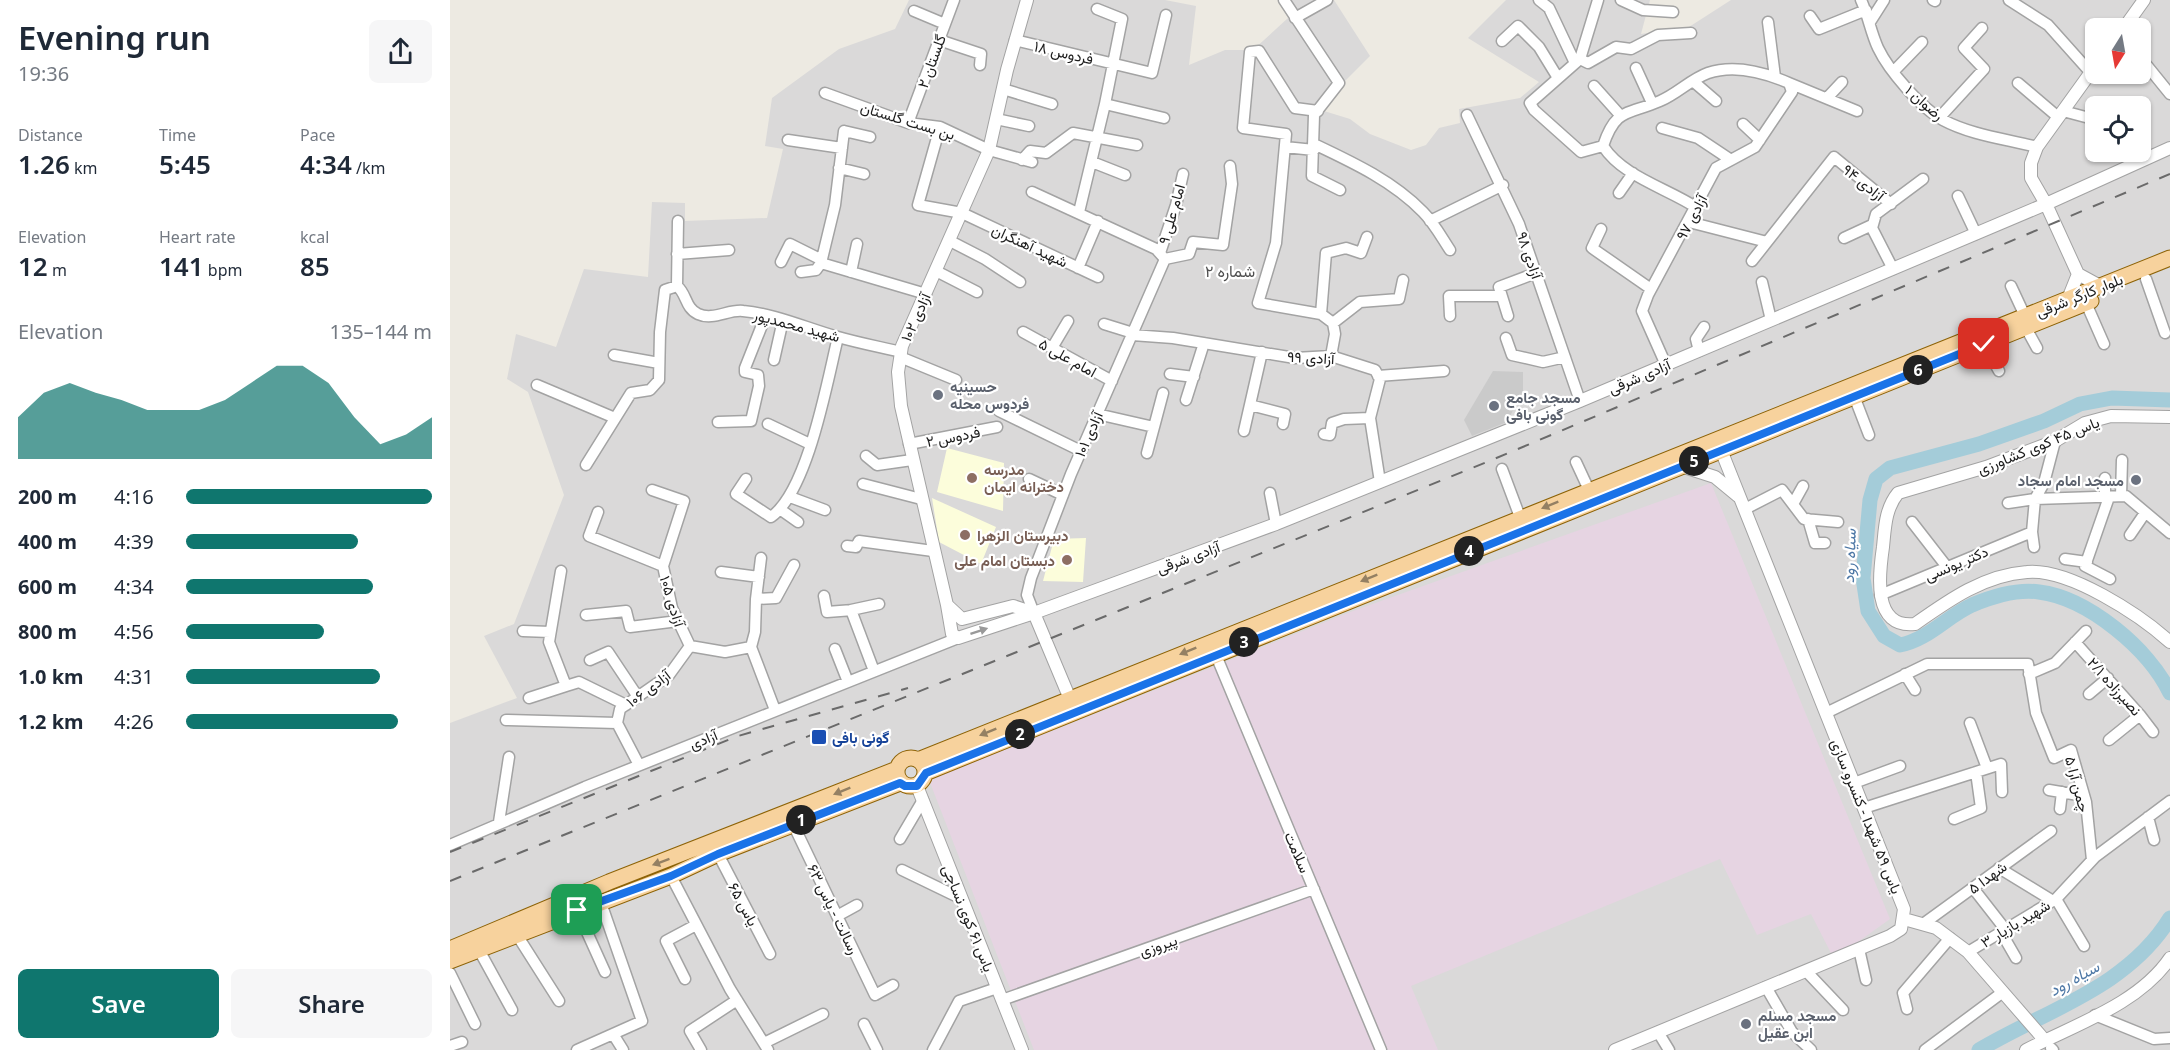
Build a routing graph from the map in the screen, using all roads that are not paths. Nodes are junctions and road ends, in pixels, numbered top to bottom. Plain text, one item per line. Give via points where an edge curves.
1 (954, 0) edge
2 (1027, 0) edge
3 (1284, 0) edge
4 (1327, 0) edge
5 (1539, 0) edge
6 (1598, 0) edge
7 (1621, 0) edge
8 (1884, 0) edge
9 (2144, 0) edge
10 (2015, 2) edge
11 (1863, 5) edge
12 (1097, 9) dead end
13 (914, 11) dead end
14 (1673, 12) dead end
15 (1166, 15) dead end
16 (1810, 16) dead end
17 (1295, 18) junction
18 (2131, 18) edge
19 (1768, 22) dead end
20 (1870, 22) junction
21 (945, 24) junction
22 (1982, 28) dead end
23 (1691, 33) dead end
24 (939, 39) junction
25 (1015, 40) junction
26 (1502, 41) dead end
27 (1922, 42) dead end
28 (1577, 61) junction
29 (2085, 61) edge
30 (1113, 63) junction
31 (980, 65) dead end
32 (1636, 68) dead end
33 (2151, 69) edge
34 (1894, 71) junction
35 (1775, 77) junction
36 (1558, 78) junction
37 (2085, 80) edge
38 (1694, 82) junction
39 (1842, 82) dead end
40 (2018, 83) dead end
41 (1594, 86) dead end
42 (1791, 87) junction
43 (2168, 87) edge
44 (1003, 89) junction
45 (825, 93) dead end
46 (1827, 98) junction
47 (1716, 101) dead end
48 (1052, 104) dead end
49 (1105, 104) junction
50 (1652, 104) junction
51 (1318, 111) junction
52 (1857, 111) dead end
53 (2060, 114) junction
54 (1467, 115) dead end
55 (1620, 115) junction
56 (1940, 117) junction
57 (1164, 118) dead end
58 (2085, 118) edge
59 (996, 119) junction
60 (908, 123) junction
61 (1743, 124) dead end
62 (1029, 126) dead end
63 (940, 127) junction
64 (1662, 128) dead end
65 (1098, 136) junction
66 (870, 137) dead end
67 (788, 140) dead end
68 (1760, 140) junction
69 (1137, 145) dead end
70 (1603, 146) junction
71 (1285, 147) junction
72 (1314, 147) junction
73 (2037, 147) junction
74 (842, 148) junction
75 (2170, 148) edge
76 (989, 150) junction
77 (1731, 160) junction
78 (1092, 162) junction
79 (1230, 166) dead end
80 (839, 168) junction
81 (1633, 173) junction
82 (864, 174) dead end
83 (1183, 174) dead end
84 (1125, 175) dead end
85 (1923, 178) dead end
86 (1503, 185) junction
87 (1340, 190) dead end
88 (1032, 192) dead end
89 (1619, 193) dead end
90 (1958, 196) dead end
91 (1891, 204) junction
92 (2046, 204) junction
93 (1697, 208) junction
94 (1079, 212) junction
95 (962, 213) junction
96 (678, 221) dead end
97 (1098, 221) junction
98 (1430, 221) junction
99 (1689, 222) junction
100 (1872, 225) junction
101 (1600, 229) dead end
102 (1976, 234) junction
103 (1366, 237) dead end
104 (1844, 238) dead end
105 (950, 241) junction
106 (1767, 242) junction
107 (857, 244) dead end
108 (729, 250) dead end
109 (1450, 250) dead end
110 (677, 254) junction
111 (1162, 256) junction
112 (2170, 258) edge
113 (822, 261) junction
114 (1752, 261) dead end
115 (781, 262) dead end
116 (1078, 268) junction
117 (1893, 269) junction
118 (2170, 269) edge
119 (936, 271) junction
120 (801, 272) dead end
121 (851, 272) junction
122 (1536, 273) junction
123 (2078, 274) junction
124 (1098, 277) dead end
125 (2146, 279) junction
126 (1403, 280) dead end
127 (1020, 282) dead end
128 (1762, 282) dead end
129 (677, 286) junction
130 (2011, 286) dead end
131 (2100, 286) junction
132 (1652, 289) junction
133 (977, 292) dead end
134 (926, 294) junction
135 (1501, 296) junction
136 (2068, 299) junction
137 (2086, 303) junction
138 (1321, 314) junction
139 (766, 315) junction
140 (1450, 316) dead end
141 (1508, 316) dead end
142 (783, 320) junction
143 (1771, 320) junction
144 (1068, 321) dead end
145 (2025, 322) junction
146 (1333, 323) junction
147 (1104, 324) dead end
148 (1704, 327) dead end
149 (1023, 332) dead end
150 (2165, 333) dead end
151 (1132, 334) junction
152 (838, 337) junction
153 (1506, 338) dead end
154 (1204, 343) junction
155 (1984, 344) junction
156 (2104, 344) dead end
157 (1052, 348) junction
158 (2037, 348) dead end
159 (1699, 351) junction
160 (1262, 352) junction
161 (614, 355) dead end
162 (901, 355) junction
163 (1331, 356) junction
164 (1565, 357) junction
165 (1934, 358) junction
166 (774, 360) dead end
167 (659, 363) junction
168 (1666, 365) junction
169 (1444, 371) dead end
170 (1999, 371) dead end
171 (1170, 374) dead end
172 (1378, 376) junction
173 (1194, 377) junction
174 (956, 380) dead end
175 (1112, 381) junction
176 (537, 385) dead end
177 (1164, 393) dead end
178 (1854, 396) junction
179 (1186, 400) dead end
180 (1580, 400) junction
181 (1250, 405) junction
182 (999, 411) dead end
183 (1097, 414) junction
184 (2170, 417) edge
185 (615, 418) junction
186 (1370, 418) junction
187 (718, 422) dead end
188 (768, 424) dead end
189 (1283, 424) dead end
190 (997, 427) dead end
191 (1154, 427) junction
192 (1244, 431) dead end
193 (1324, 434) dead end
194 (1869, 435) dead end
195 (2055, 441) junction
196 (810, 444) junction
197 (909, 444) junction
198 (1721, 450) junction
199 (1081, 451) junction
200 (1147, 453) dead end
201 (866, 456) dead end
202 (912, 460) junction
203 (2122, 460) dead end
204 (1576, 462) dead end
205 (586, 465) dead end
206 (1681, 466) junction
207 (1502, 469) dead end
208 (2105, 478) dead end
209 (746, 479) dead end
210 (1029, 479) dead end
211 (1380, 482) junction
212 (863, 484) dead end
213 (1803, 486) dead end
214 (652, 490) dead end
215 (1589, 490) junction
216 (1270, 493) dead end
217 (1062, 495) junction
218 (790, 496) junction
219 (2112, 496) junction
220 (921, 499) junction
221 (2035, 499) junction
222 (2008, 503) dead end
223 (1743, 504) junction
224 (1793, 504) junction
225 (781, 510) junction
226 (825, 510) dead end
227 (598, 512) dead end
228 (2145, 513) junction
229 (1520, 517) junction
230 (1808, 519) junction
231 (798, 522) dead end
232 (1838, 522) dead end
233 (1912, 522) dead end
234 (1276, 524) junction
235 (2032, 532) junction
236 (2170, 533) edge
237 (2130, 535) dead end
238 (1816, 545) dead end
239 (847, 546) dead end
240 (2034, 547) dead end
241 (933, 551) junction
242 (1436, 557) junction
243 (760, 558) dead end
244 (2064, 559) dead end
245 (2087, 562) junction
246 (794, 565) dead end
247 (663, 566) junction
248 (1947, 567) junction
249 (561, 571) dead end
250 (721, 572) dead end
251 (759, 577) junction
252 (2110, 579) dead end
253 (1880, 595) junction
254 (824, 596) dead end
255 (756, 599) junction
256 (879, 604) dead end
257 (946, 605) junction
258 (853, 609) junction
259 (1034, 614) junction
260 (586, 615) dead end
261 (678, 621) junction
262 (524, 631) dead end
263 (2086, 631) dead end
264 (550, 632) junction
265 (958, 638) junction
266 (2075, 642) junction
267 (2170, 642) edge
268 (690, 646) junction
269 (752, 647) junction
270 (835, 649) dead end
271 (1215, 653) junction
272 (590, 660) dead end
273 (2029, 669) junction
274 (874, 671) junction
275 (1905, 674) junction
276 (2108, 678) junction
277 (848, 682) junction
278 (566, 686) junction
279 (1916, 690) dead end
280 (2089, 694) dead end
281 (638, 697) junction
282 (529, 698) dead end
283 (1070, 699) junction
284 (626, 705) junction
285 (775, 710) junction
286 (1826, 713) junction
287 (2140, 715) junction
288 (506, 720) dead end
289 (617, 723) junction
290 (1970, 723) dead end
291 (2153, 732) dead end
292 (2109, 740) dead end
293 (509, 757) dead end
294 (639, 765) junction
295 (1900, 766) dead end
296 (1982, 770) junction
297 (898, 776) junction
298 (921, 780) junction
299 (1854, 783) junction
300 (2049, 790) dead end
301 (2002, 792) dead end
302 (2062, 792) junction
303 (2084, 796) junction
304 (2170, 801) edge
305 (1864, 808) junction
306 (2060, 809) dead end
307 (2148, 817) junction
308 (1954, 819) dead end
309 (499, 822) junction
310 (793, 824) junction
311 (2051, 831) dead end
312 (900, 839) dead end
313 (2154, 840) dead end
314 (450, 845) edge
315 (718, 854) junction
316 (2092, 860) junction
317 (1999, 868) junction
318 (902, 870) dead end
319 (671, 876) junction
320 (1972, 888) junction
321 (1314, 889) junction
322 (962, 899) junction
323 (2055, 900) junction
324 (601, 903) junction
325 (857, 905) dead end
326 (577, 910) junction
327 (837, 916) junction
328 (1904, 919) junction
329 (1923, 924) junction
330 (696, 925) junction
331 (2003, 931) junction
332 (517, 935) junction
333 (1950, 938) junction
334 (2084, 946) dead end
335 (450, 949) edge
336 (1859, 949) junction
337 (478, 950) junction
338 (1968, 952) junction
339 (770, 954) dead end
340 (2170, 957) edge
341 (2016, 958) dead end
342 (450, 961) edge
343 (1806, 970) junction
344 (605, 972) dead end
345 (450, 973) edge
346 (685, 979) dead end
347 (1866, 980) dead end
348 (893, 985) dead end
349 (1766, 987) junction
350 (997, 988) junction
351 (2006, 996) junction
352 (737, 1000) junction
353 (1002, 1000) junction
354 (559, 1001) dead end
355 (1907, 1009) dead end
356 (512, 1010) dead end
357 (1843, 1010) dead end
358 (823, 1014) dead end
359 (2095, 1015) junction
360 (475, 1024) dead end
361 (864, 1024) dead end
362 (1658, 1032) junction
363 (614, 1034) junction
364 (2170, 1038) edge
365 (462, 1042) dead end
366 (2047, 1044) edge
367 (450, 1046) edge
368 (766, 1046) edge
369 (577, 1050) edge
370 (623, 1050) edge
371 (700, 1050) edge
372 (878, 1050) edge
373 (933, 1050) edge
374 (1022, 1050) edge
375 (1382, 1050) edge
376 (1615, 1050) edge
377 (1669, 1050) edge
378 (1811, 1050) edge
379 (1925, 1050) edge
380 (2026, 1050) edge

1 - 21 street, گلستان ۲
2 - 25 street, آزادی ۱۰۲
3 - 17 street
4 - 17 street
5 - 28 street via 1549,8
6 - 28 street
7 - 14 street via 1643,10
8 - 20 street
9 - 18 street
10 - 29 street via 2048,25
11 - 16 street via 1819,29
11 - 20 street, رضوان ۱
12 - 30 street via 1122,19
13 - 21 street
15 - 30 street, فردوس ۱۸ via 1152,73
17 - 51 street via 1339,82
19 - 35 street
20 - 34 street, رضوان ۱ via 1878,48
21 - 24 street, گلستان ۲
22 - 56 street via 1965,48 1984,69
23 - 28 street via 1658,34 1631,49 1616,47 1588,63
24 - 31 street via 981,54
24 - 60 street, گلستان ۲
25 - 30 street, فردوس ۱۸
25 - 44 street, آزادی ۱۰۲
26 - 36 street via 1518,26 1539,47
27 - 34 street
28 - 36 street
30 - 49 street
32 - 50 street
33 - 43 street
34 - 56 street, رضوان ۱
35 - 38 street via 1733,70 1708,73
35 - 42 street
36 - 70 street via 1530,103 1534,110 1581,152
37 - 53 street
38 - 47 street
38 - 50 street
39 - 46 street
40 - 53 street
41 - 55 street
42 - 46 street
42 - 68 street, آزادی ۹۷
44 - 48 street
44 - 59 street, آزادی ۱۰۲
45 - 60 street, بن بست گلستان
46 - 52 street
49 - 57 street
49 - 65 street
50 - 55 street
51 - 71 street via 1295,108 1259,51 1250,52 1243,128 1286,135
51 - 72 street via 1314,115
53 - 58 street
53 - 73 street
54 - 86 street, آزادی ۹۸
55 - 70 street
56 - 73 street, رضوان ۱ via 1970,130
59 - 62 street
59 - 76 street, آزادی ۱۰۲
60 - 63 street, بن بست گلستان
61 - 68 street
63 - 76 street, بن بست گلستان
63 - 95 street, شهید آهنگران via 918,205
64 - 77 street via 1698,138
65 - 69 street
65 - 76 street, بن بست گلستان via 1073,133 1046,153 1030,151 1027,161
65 - 78 street
66 - 74 street via 844,131
67 - 74 street
68 - 77 street, آزادی ۹۷
70 - 81 street
71 - 72 street
71 - 138 street via 1276,243 1258,303
72 - 87 street via 1312,176
72 - 98 street via 1375,175 1402,193
73 - 92 street via 2031,178
74 - 80 street
75 - 92 street, آزادی شرقی
76 - 95 street, آزادی ۱۰۲
77 - 93 street, آزادی ۹۷ via 1716,168
78 - 84 street
78 - 94 street
79 - 111 street via 1232,184 1223,245 1193,242 1189,254
80 - 82 street
80 - 113 street
81 - 89 street
81 - 93 street
83 - 111 street, امام علی ۹
85 - 91 street, آزادی ۹۴
86 - 98 street
86 - 122 street, آزادی ۹۸
88 - 94 street
90 - 102 street
91 - 100 street via 1876,214
91 - 106 street, آزادی ۹۴ via 1834,157
92 - 102 street, آزادی شرقی
92 - 123 street
93 - 99 street, آزادی ۹۷
94 - 97 street
95 - 105 street, آزادی ۱۰۲
95 - 116 street, شهید آهنگران
96 - 110 street
97 - 111 street
97 - 116 street
98 - 109 street
99 - 106 street
99 - 132 street, آزادی ۹۷
100 - 104 street, آزادی ۹۴
100 - 117 street
101 - 132 street via 1592,248
102 - 117 street, آزادی شرقی
103 - 138 street via 1361,253 1346,248 1326,253
105 - 119 street, آزادی ۱۰۲
105 - 127 street
106 - 114 street, آزادی ۹۴
107 - 121 street
108 - 110 street
110 - 129 street
111 - 151 street, آزادی ۱۰۱
112 - 131 main road, بلوار کارگر شرقی
113 - 115 street via 790,244
113 - 120 street via 816,270
113 - 121 street
116 - 124 street, شهید آهنگران
117 - 143 street, آزادی شرقی
118 - 125 main road, بلوار کارگر شرقی
119 - 133 street
119 - 134 street, آزادی ۱۰۲
121 - 134 street
122 - 135 street via 1498,287
122 - 164 street, آزادی ۹۸
123 - 131 street
123 - 136 street
125 - 137 main road, بلوار کارگر شرقی
125 - 150 street
126 - 146 street via 1399,298 1360,302
128 - 143 street
129 - 139 street, شهید محمدپور via 684,291 687,305 698,314 713,316 740,310
129 - 167 street via 665,290
130 - 145 street
131 - 136 main road, بلوار کارگر شرقی
132 - 168 street, آزادی ۹۷ via 1642,311
134 - 162 street, آزادی ۱۰۲
135 - 140 street via 1449,296
135 - 141 street
136 - 145 main road, بلوار کارگر شرقی
137 - 145 main road, بلوار کارگر شرقی
137 - 156 street
138 - 146 street
139 - 142 street, شهید محمدپور
139 - 187 street via 745,368 745,372 758,375 751,421
142 - 152 street, شهید محمدپور
142 - 166 street
143 - 159 street, آزادی شرقی
144 - 157 street
145 - 155 main road, بلوار کارگر شرقی
145 - 158 street
145 - 165 main road, بلوار کارگر شرقی
146 - 163 street
147 - 151 street, آزادی ٩٩
148 - 159 street via 1696,339
149 - 157 street, امام علی ۵
151 - 154 street, آزادی ٩٩
151 - 175 street, آزادی ۱۰۱
152 - 162 street, شهید محمدپور
152 - 196 street
153 - 164 street via 1512,355 1543,363
154 - 160 street, آزادی ٩٩
154 - 173 street
155 - 165 main road, بلوار کارگر شرقی
155 - 170 street
157 - 175 street, امام علی ۵
159 - 168 street, آزادی شرقی
160 - 163 street, آزادی ٩٩ via 1295,358
160 - 181 street
161 - 167 street
162 - 174 street, شهید محمدپور
162 - 197 street, آزادی ۱۰۲ via 901,406
163 - 172 street, آزادی ٩٩ via 1375,370
164 - 180 street, آزادی ۹۸
165 - 178 main road, بلوار کارگر شرقی
165 - 215 main road, بلوار کارگر شرقی
167 - 185 street via 659,380 650,390 631,393
168 - 180 street, آزادی شرقی
169 - 172 street
171 - 173 street
172 - 186 street
173 - 179 street
175 - 183 street, آزادی ۱۰۱
176 - 185 street
177 - 191 street
178 - 194 street
178 - 198 main road, بلوار کارگر شرقی
180 - 211 street, آزادی شرقی
181 - 189 street via 1285,414
181 - 192 street
182 - 199 street
183 - 191 street
183 - 199 street, آزادی ۱۰۱
184 - 195 street, یاس ۴۵ کوی کشاورزی via 2111,416 2085,423
185 - 205 street
186 - 193 street via 1332,423 1330,435
186 - 211 street
188 - 196 street
190 - 197 street, فردوس ۲
191 - 200 street
195 - 221 street via 2044,483
195 - 253 street, یاس ۴۵ کوی کشاورزی via 1986,467 1904,490 1893,498 1886,515
196 - 218 street
197 - 202 street, آزادی ۱۰۲
198 - 206 main road, بلوار کارگر شرقی
198 - 223 street, یاس ۵۹ شهدا - کنسرو سازی
199 - 217 street, آزادی ۱۰۱
201 - 202 street via 877,465
202 - 220 street, آزادی ۱۰۲
203 - 219 street
204 - 215 street
206 - 223 street via 1715,477
206 - 242 main road, بلوار کارگر شرقی
207 - 229 street
208 - 219 street
209 - 225 street via 736,494 771,517
210 - 217 street
211 - 234 street, آزادی شرقی
212 - 220 street
213 - 224 street
214 - 247 street via 684,501
215 -> 229 main road, بلوار کارگر شرقی
216 - 234 street
217 - 259 street, آزادی ۱۰۱ via 1027,595
218 - 225 street
218 - 226 street
219 - 221 street
219 - 228 street via 2126,496
219 - 245 street
220 - 241 street, آزادی ۱۰۲
221 - 222 street
221 - 235 street
223 - 224 street via 1782,490
223 - 286 street, یاس ۵۹ شهدا - کنسرو سازی
224 - 230 street
225 - 231 street
227 - 247 street, آزادی ۱۰۵ via 589,536
228 - 236 street
228 - 237 street
229 - 242 main road, بلوار کارگر شرقی
230 - 232 street
230 - 238 street
233 - 248 street
234 - 259 street, آزادی شرقی
235 - 240 street
235 - 248 street, دکتر یونسی
239 - 241 street via 856,547 859,541
241 - 257 street, آزادی ۱۰۲
242 - 271 main road, بلوار کارگر شرقی
242 -> 283 main road, بلوار کارگر شرقی
243 - 251 street
244 - 245 street
245 - 252 street via 2085,566
246 - 255 street via 776,598
247 - 261 street, آزادی ۱۰۵
248 - 253 street, دکتر یونسی
249 - 264 street
250 - 251 street
251 - 255 street
253 - 267 street via 1896,621 1915,624 1965,590 2012,575 2040,572 2104,596
254 - 258 street via 827,612
255 - 269 street
256 - 258 street
257 - 259 street via 962,619 1013,606
257 - 265 street via 952,634
258 - 274 street
265 -> 259 street, آزادی
259 - 283 street
260 - 261 street via 626,611 630,627
261 - 268 street, آزادی ۱۰۵
262 - 264 street
263 - 266 street
264 - 278 street via 549,642
265 - 274 street, آزادی
266 - 273 street via 2055,663
266 - 276 street, نصیرزاده ۲/۱
268 - 269 street, آزادی ۱۰۵ via 725,652
268 - 281 street, آزادی ۱۰۶ via 669,675
269 - 285 street
270 - 277 street
271 - 298 main road, بلوار کارگر شرقی
271 - 321 street, سلامت
272 - 281 street via 608,652
273 - 275 street via 1927,663
273 - 303 street, چمن آرا ۵ via 2036,713 2055,758 2071,750
274 - 277 street, آزادی
275 - 279 street
275 - 286 street
276 - 280 street
276 - 287 street, نصیرزاده ۲/۱
277 - 285 street, آزادی
278 - 282 street
278 - 284 street via 579,682
281 - 284 street, آزادی ۱۰۶
283 -> 298 main road, بلوار کارگر شرقی
284 - 289 street, آزادی ۱۰۶ via 620,709
285 - 294 street, آزادی
286 - 299 street, یاس ۵۹ شهدا - کنسرو سازی
287 - 291 street, نصیرزاده ۲/۱
287 - 292 street
288 - 289 street
289 - 294 street, آزادی ۱۰۶
290 - 296 street
293 - 309 street
294 - 309 street, آزادی
295 - 299 street
296 - 301 street via 2001,764
296 - 305 street
296 - 308 street via 1981,808
297 - 298 main road via 905,786
297 - 298 main road via 905,759
297 - 310 main road
297 -> 335 main road via 609,882
298 - 312 street
298 - 322 street, یاس ۶۱ کوی نساجی
299 - 305 street, یاس ۵۹ شهدا - کنسرو سازی
300 - 302 street
302 - 303 street
302 - 306 street
303 - 316 street, چمن آرا ۵
304 - 307 street, شهید بازیار ۳
305 - 328 street, یاس ۵۹ شهدا - کنسرو سازی via 1904,909
307 - 313 street
307 - 316 street, شهید بازیار ۳
309 - 314 street, آزادی
310 - 315 main road
310 - 327 street, رسالت - یاس ۶۳
311 - 317 street, شهدا ۵
315 - 319 main road
315 - 339 street, یاس ۶۵
316 - 323 street, شهید بازیار ۳
317 - 320 street, شهدا ۵
317 - 323 street
318 - 322 street
319 - 324 main road
319 - 330 street
320 - 329 street, شهدا ۵
320 - 331 street
321 - 353 street, پیروزی
321 - 375 street, سلامت
322 - 350 street, یاس ۶۱ کوی نساجی
323 - 331 street, شهید بازیار ۳
323 - 334 street
324 - 326 main road
324 - 363 street via 642,1022
325 - 327 street
326 - 332 main road
326 - 344 street
327 - 348 street, رسالت - یاس ۶۳ via 875,994
328 - 329 street
328 - 336 street via 1901,929
329 - 333 street
330 - 346 street via 666,941
330 - 352 street
331 - 338 street, شهید بازیار ۳
331 - 341 street
332 - 337 main road
332 - 354 street
333 - 338 street
333 - 355 street via 1903,993
336 - 343 street
336 - 347 street
337 - 342 main road
337 - 356 street
338 - 351 street
340 - 359 street via 2142,986
343 - 349 street
343 - 357 street
345 - 360 street
349 - 362 street
349 - 378 street via 1792,1032
350 - 353 street, یاس ۶۱ کوی نساجی
350 - 373 street via 959,1001
351 - 366 street
351 - 379 street
352 - 368 street
352 - 371 street via 690,1031
353 - 374 street, یاس ۶۱ کوی نساجی
358 - 368 street
359 - 364 street via 2154,1039
359 - 366 street
361 - 372 street
362 - 376 street
362 - 377 street
363 - 369 street
363 - 370 street
365 - 367 street
366 - 380 street

